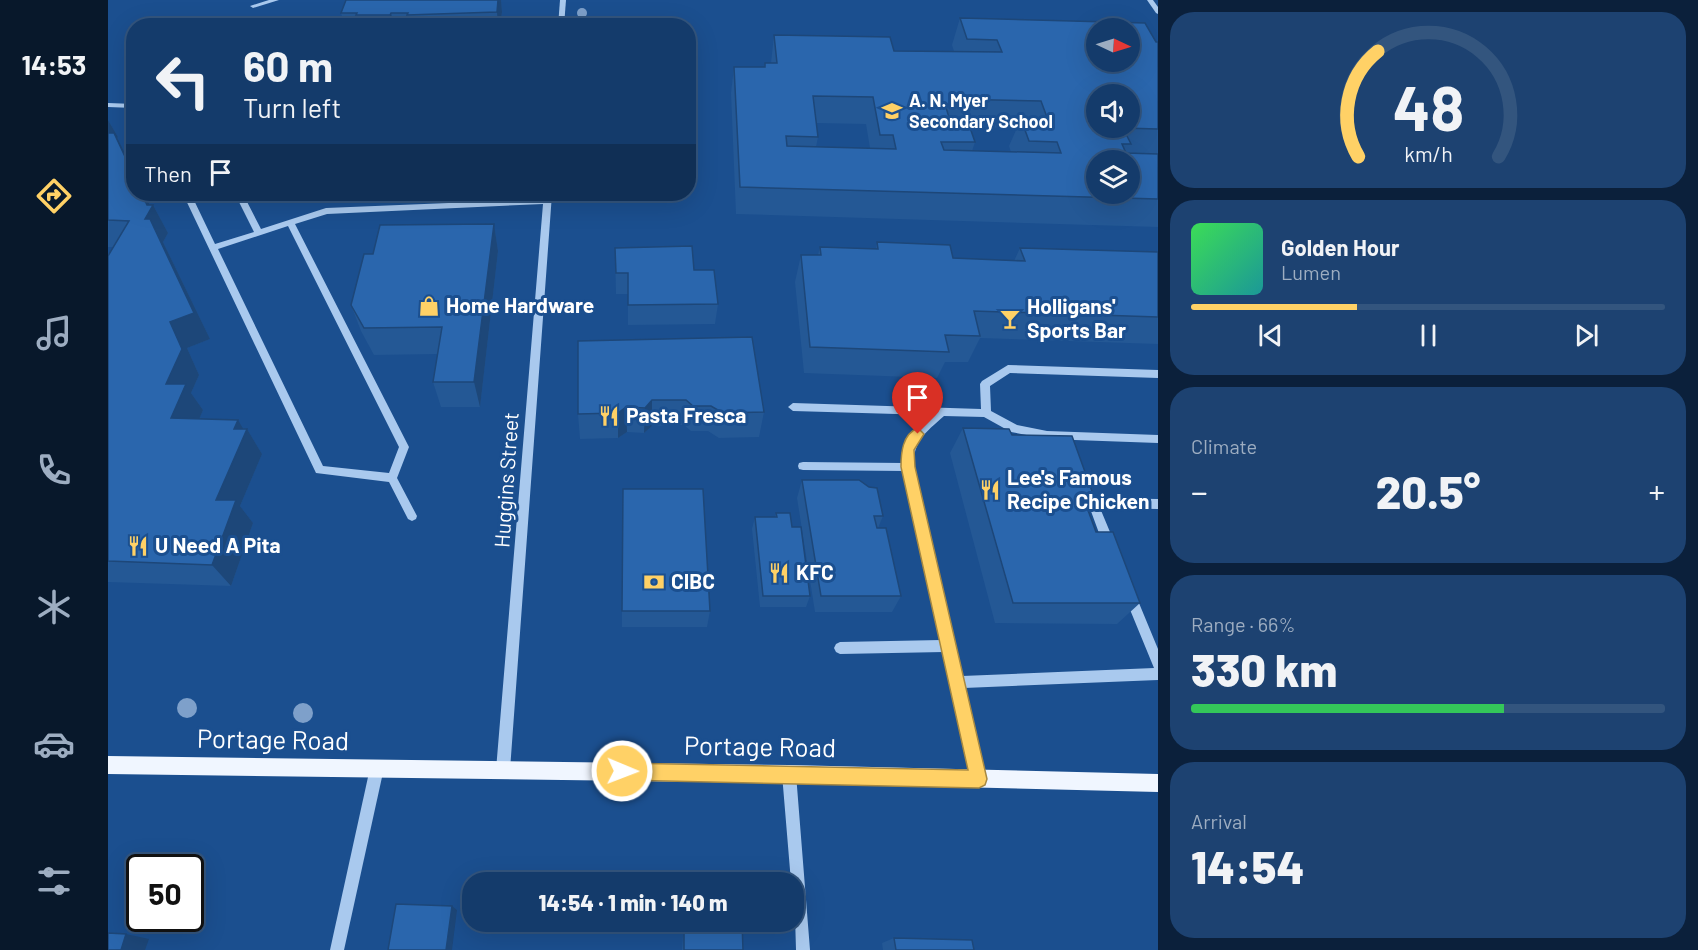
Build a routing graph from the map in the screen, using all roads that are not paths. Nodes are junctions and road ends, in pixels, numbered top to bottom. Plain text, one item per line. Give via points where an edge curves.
1 (276, 0) edge
2 (563, 0) edge
3 (1150, 0) edge
4 (253, 6) dead end
5 (1158, 12) edge
6 (562, 18) edge
7 (108, 105) edge
8 (126, 106) edge
9 (190, 201) edge
10 (243, 201) edge
11 (485, 201) edge
12 (548, 201) edge
13 (290, 223) junction
14 (259, 233) junction
15 (213, 248) junction
16 (1158, 374) edge
17 (793, 407) dead end
18 (941, 412) junction
19 (987, 413) junction
20 (1158, 439) edge
21 (803, 466) dead end
22 (908, 467) junction
23 (393, 478) junction
24 (1158, 504) edge
25 (412, 516) dead end
26 (1114, 557) edge
27 (1123, 578) edge
28 (948, 646) junction
29 (840, 648) dead end
30 (1158, 664) edge
31 (1158, 674) edge
32 (957, 682) junction
33 (108, 765) edge
34 (377, 768) junction
35 (503, 770) junction
36 (789, 774) junction
37 (979, 779) junction
38 (1158, 783) edge
39 (337, 950) edge
40 (803, 950) edge

1 - 4 street
2 - 6 street
3 - 5 street
7 - 8 street
9 - 15 street
10 - 14 street
11 - 13 street via 326,211
12 - 35 street, Huggins Street
13 - 14 street
13 - 23 street via 404,447
14 - 15 street
15 - 23 street via 320,470
16 - 19 street via 1008,369 985,384
17 - 18 street
18 - 19 street
18 - 22 street via 908,449
19 - 20 street via 1015,429 1047,435
21 - 22 street
22 - 28 street
23 - 25 street
24 - 26 street via 1093,503
27 - 30 street
28 - 29 street
28 - 32 street
31 - 32 street
32 - 37 street
33 - 34 main road, Portage Road
34 - 35 main road, Portage Road
34 - 39 street
35 - 36 main road, Portage Road
36 - 37 main road, Portage Road
36 - 40 street
37 - 38 main road, Portage Road

